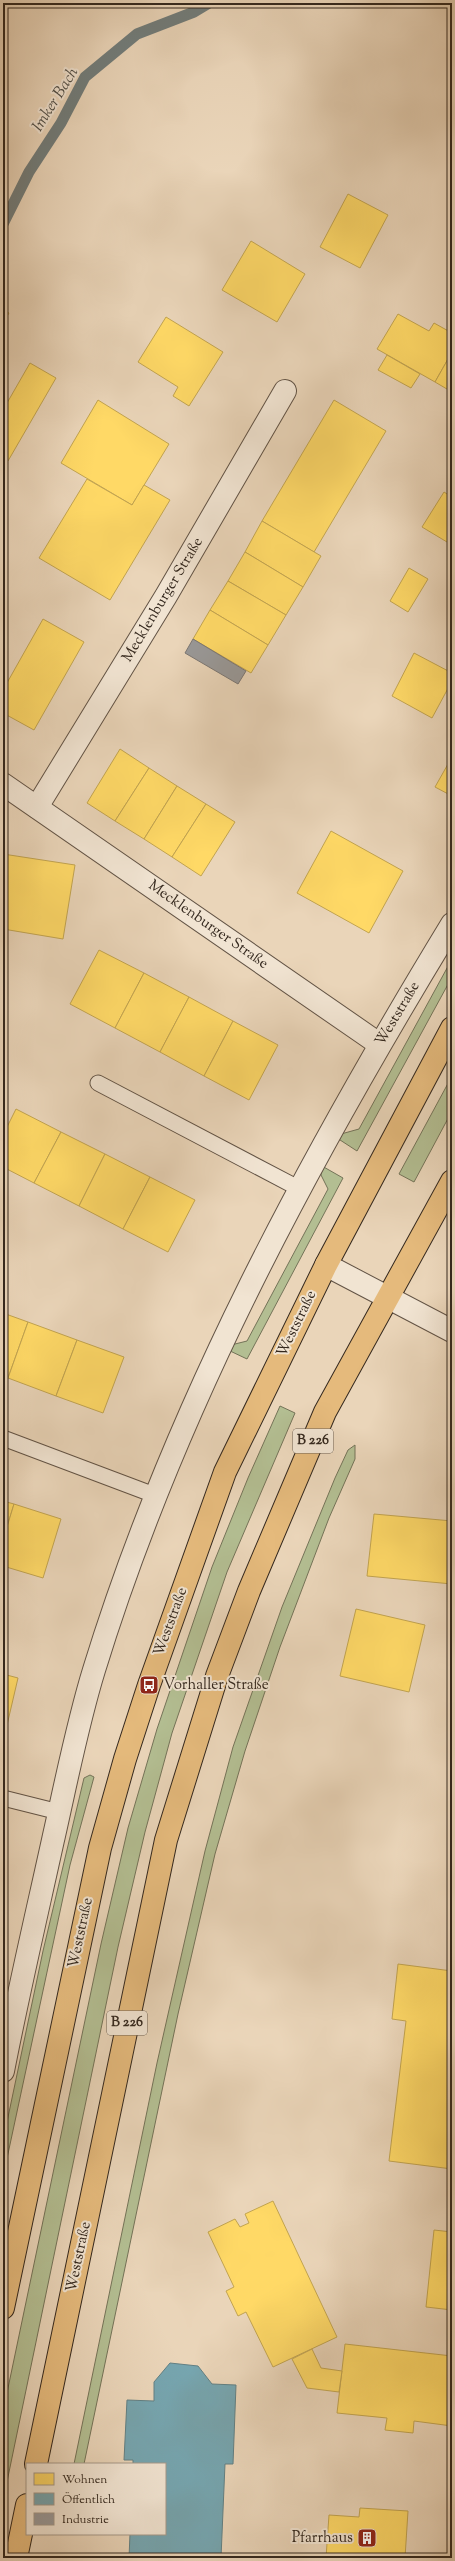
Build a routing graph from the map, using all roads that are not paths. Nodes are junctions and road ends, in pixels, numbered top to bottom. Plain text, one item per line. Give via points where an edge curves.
1 (285, 391) dead end
2 (3, 784) edge
3 (37, 807) junction
4 (452, 924) edge
5 (452, 1028) edge
6 (379, 1044) junction
7 (98, 1083) dead end
8 (452, 1180) edge
9 (300, 1189) junction
10 (326, 1265) junction
11 (389, 1298) junction
12 (452, 1331) edge
13 (3, 1438) edge
14 (157, 1496) junction
15 (3, 1798) edge
16 (59, 1812) junction
17 (3, 2071) edge
18 (3, 2308) edge
19 (36, 2463) edge
20 (26, 2510) edge
21 (16, 2558) edge

1 - 3 street, Mecklenburger Straße via 166,596
2 - 3 street, Mecklenburger Straße
3 - 6 street, Mecklenburger Straße
4 - 6 street, Weststraße
5 - 10 main road, Weststraße
6 - 9 street, Weststraße
7 - 9 lane
8 - 11 main road, Weststraße / B 226
9 - 14 street, Weststraße via 255,1273 216,1356
10 - 11 street
10 - 18 main road, Weststraße via 225,1472 124,1758 98,1856
11 - 12 street
11 - 19 main road, Weststraße / B 226 via 325,1412 249,1591 217,1676 166,1840
13 - 14 lane
14 - 16 street, Weststraße via 141,1533 94,1670
15 - 16 lane
16 - 17 street, Weststraße
20 - 21 main road

